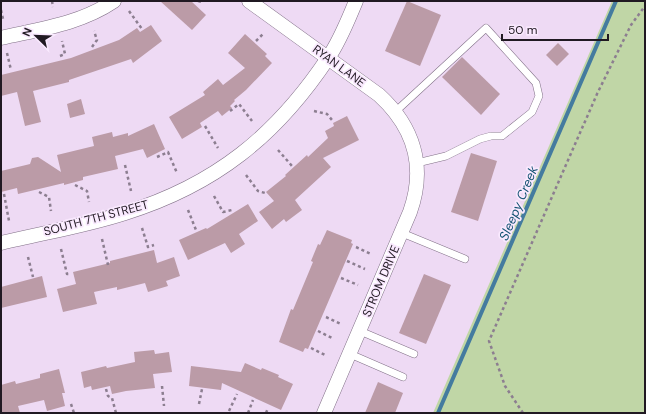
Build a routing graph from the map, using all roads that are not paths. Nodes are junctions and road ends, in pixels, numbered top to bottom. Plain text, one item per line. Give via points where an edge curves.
1 (114, 1) edge
2 (249, 1) edge
3 (356, 1) edge
4 (1, 38) edge
5 (328, 58) junction
6 (395, 112) junction
7 (413, 145) joint
8 (416, 164) junction
9 (402, 233) junction
10 (1, 243) edge
11 (465, 259) dead end
12 (360, 331) junction
13 (350, 354) junction
14 (414, 354) dead end
15 (403, 377) dead end
16 (324, 413) edge

1 - 4 street via 90,15 71,22
2 - 5 street, RYAN LANE
3 - 5 street, SOUTH 7TH STREET
5 - 6 street, RYAN LANE via 379,95
5 - 10 street, SOUTH 7TH STREET via 270,130 237,158 207,178 172,196 126,213
6 - 7 street, RYAN LANE
6 - 8 lane via 486,28 536,83 539,96 532,112 506,134 480,139 446,156
7 - 8 street, STROM DRIVE
8 - 9 street, STROM DRIVE via 414,199
9 - 11 lane
9 - 12 street, STROM DRIVE
12 - 13 street, STROM DRIVE
12 - 14 lane
13 - 15 lane
13 - 16 street, STROM DRIVE

